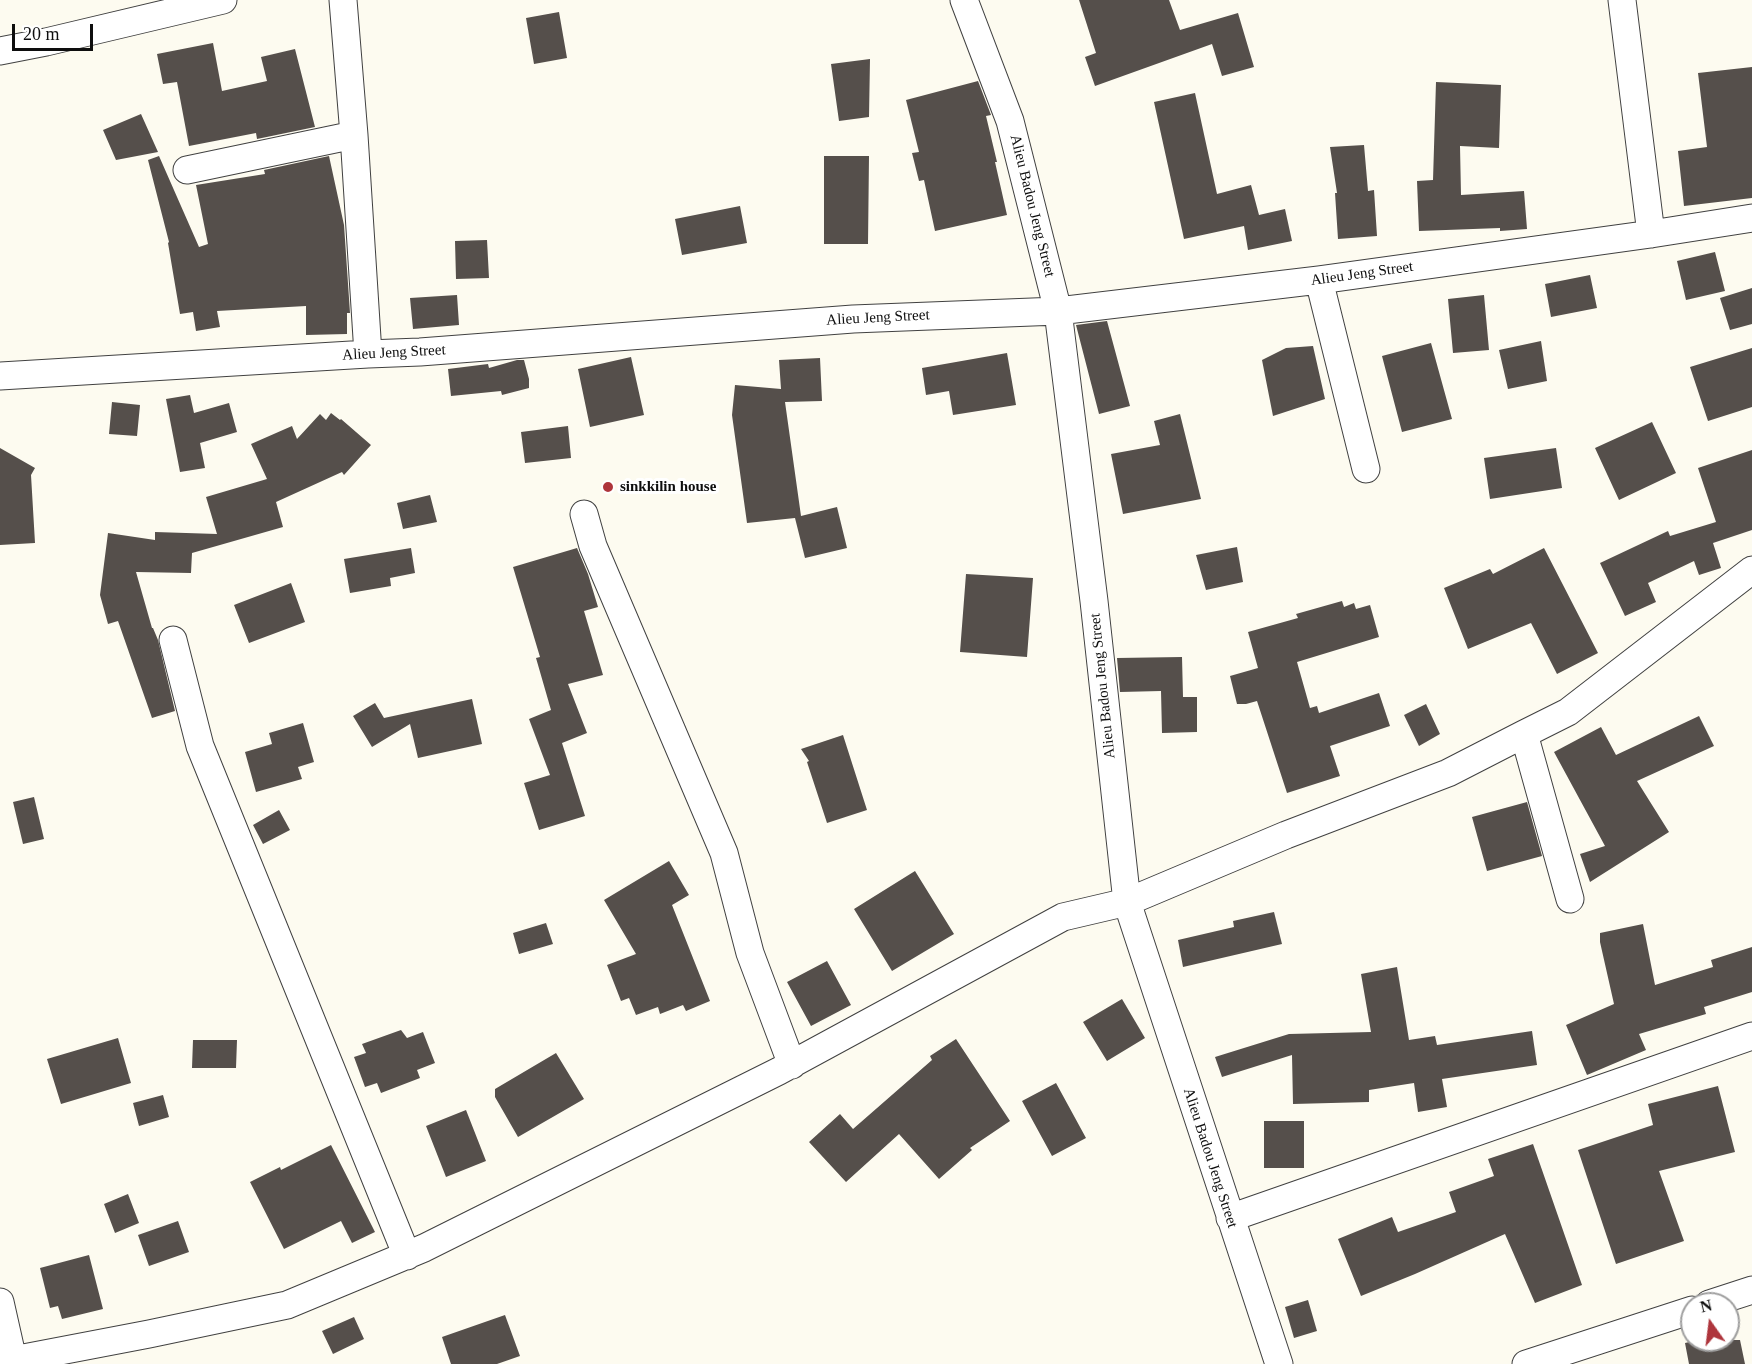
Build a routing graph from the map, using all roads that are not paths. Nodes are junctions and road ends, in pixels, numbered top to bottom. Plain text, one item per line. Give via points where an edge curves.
1 (223, 0) edge
2 (343, 0) edge
3 (964, 0) edge
4 (1622, 0) edge
5 (0, 51) edge
6 (354, 135) junction
7 (187, 170) dead end
8 (1752, 218) edge
9 (1651, 234) junction
10 (1319, 280) junction
11 (1058, 311) junction
12 (368, 354) junction
13 (0, 376) edge
14 (1366, 469) dead end
15 (584, 514) dead end
16 (1752, 570) edge
17 (173, 640) dead end
18 (1524, 734) junction
19 (1570, 899) dead end
20 (1127, 902) junction
21 (1752, 1036) edge
22 (792, 1065) junction
23 (1230, 1218) junction
24 (407, 1256) junction
25 (0, 1302) edge
26 (1680, 1314) edge
27 (12, 1362) edge
28 (1279, 1364) edge
29 (1526, 1364) edge

1 - 5 street
2 - 6 street
3 - 11 street, Alieu Badou Jeng Street via 1010,121
4 - 9 street
6 - 7 street
6 - 12 street
8 - 9 street, Alieu Jeng Street
9 - 10 street, Alieu Jeng Street
10 - 11 street, Alieu Jeng Street
10 - 14 street
11 - 12 street, Alieu Jeng Street via 854,319
11 - 20 street, Alieu Badou Jeng Street
12 - 13 street, Alieu Jeng Street
15 - 22 street via 593,546 724,854 750,953
16 - 18 street via 1568,712
17 - 24 street via 200,746
18 - 19 street
18 - 20 street via 1448,773
20 - 22 street via 1063,917
20 - 23 street, Alieu Badou Jeng Street
21 - 23 street
22 - 24 street
23 - 28 street, Alieu Badou Jeng Street
24 - 27 street via 287,1305
25 - 27 street
26 - 29 street

